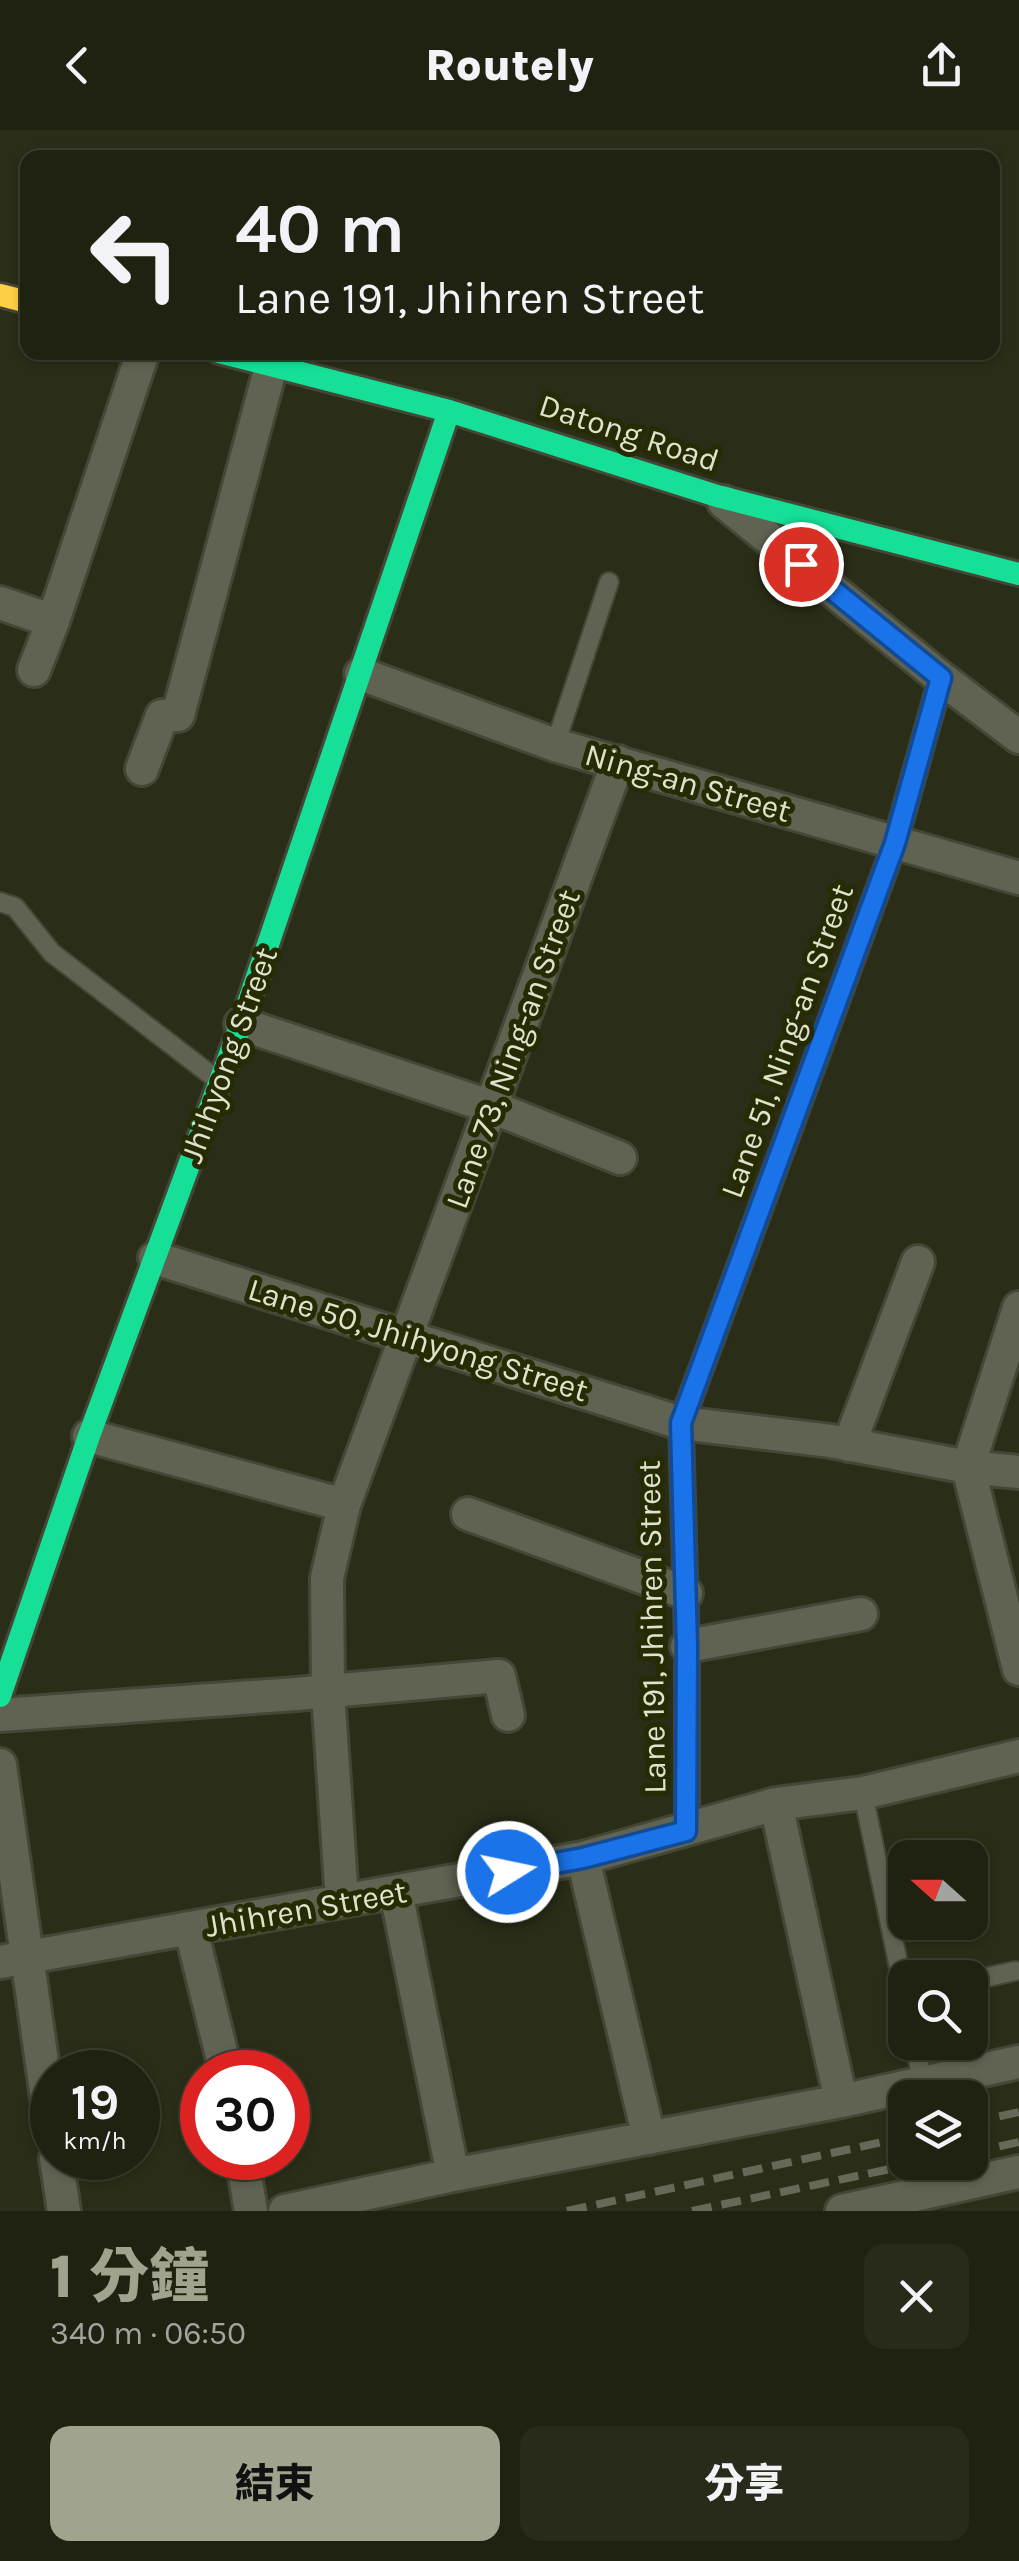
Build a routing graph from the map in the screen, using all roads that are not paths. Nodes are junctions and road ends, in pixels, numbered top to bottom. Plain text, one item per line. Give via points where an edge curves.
1 (140, 360) edge
2 (249, 360) edge
3 (271, 366) junction
4 (449, 410) junction
5 (717, 496) junction
6 (1019, 574) edge
7 (609, 582) dead end
8 (0, 602) edge
9 (53, 621) junction
10 (34, 670) dead end
11 (361, 674) junction
12 (941, 678) junction
13 (1019, 737) edge
14 (555, 745) junction
15 (618, 762) junction
16 (142, 769) dead end
17 (895, 843) junction
18 (1019, 878) edge
19 (0, 902) edge
20 (241, 1024) junction
21 (220, 1083) junction
22 (492, 1107) junction
23 (620, 1158) dead end
24 (155, 1258) junction
25 (918, 1262) dead end
26 (1019, 1308) edge
27 (406, 1336) junction
28 (681, 1423) junction
29 (89, 1436) junction
30 (849, 1445) junction
31 (968, 1467) junction
32 (1019, 1472) edge
33 (344, 1506) junction
34 (468, 1514) dead end
35 (686, 1592) junction
36 (860, 1614) dead end
37 (687, 1646) junction
38 (1019, 1669) edge
39 (328, 1692) junction
40 (0, 1696) edge
41 (0, 1715) edge
42 (508, 1715) dead end
43 (1019, 1756) edge
44 (0, 1765) edge
45 (863, 1793) junction
46 (776, 1804) junction
47 (686, 1831) junction
48 (583, 1858) junction
49 (396, 1892) junction
50 (342, 1900) junction
51 (191, 1930) junction
52 (13, 1960) edge
53 (898, 1960) edge
54 (1015, 1970) dead end
55 (988, 1977) edge
56 (33, 2050) edge
57 (221, 2050) edge
58 (1019, 2062) edge
59 (937, 2080) edge
60 (888, 2091) edge
61 (841, 2101) junction
62 (649, 2138) junction
63 (1019, 2172) edge
64 (452, 2175) junction
65 (59, 2180) edge
66 (246, 2180) edge
67 (64, 2211) edge
68 (251, 2211) edge
69 (285, 2211) edge
70 (842, 2211) edge

1 - 9 street
2 - 3 street, Datong Road
3 - 4 street, Datong Road
3 - 16 street via 178,715 162,716
4 - 5 street, Datong Road
4 - 11 street, Jhihyong Street
5 - 6 street, Datong Road
5 - 12 street
7 - 14 lane
8 - 9 street
9 - 10 street
11 - 14 street, Ning-an Street
11 - 20 street, Jhihyong Street
12 - 13 street
12 - 17 street, Lane 51, Ning-an Street
14 - 15 street, Ning-an Street
15 - 17 street, Ning-an Street
15 - 22 street, Lane 73, Ning-an Street
17 - 18 street, Ning-an Street
17 - 28 street, Lane 51, Ning-an Street
19 - 21 lane via 15,907 52,953
20 - 21 street, Jhihyong Street
20 - 22 street
21 - 24 street, Jhihyong Street
22 - 23 street
22 - 27 street, Lane 73, Ning-an Street
24 - 27 street, Lane 50, Jhihyong Street
24 - 29 street, Jhihyong Street
25 - 30 street
26 - 31 street
27 - 28 street, Lane 50, Jhihyong Street
27 - 33 street, Lane 73, Ning-an Street
28 - 30 street, Lane 50, Jhihyong Street
28 - 35 street, Lane 191, Jhihren Street
29 - 33 street
29 - 40 street, Jhihyong Street
30 - 31 street, Lane 50, Jhihyong Street
31 - 32 street, Lane 50, Jhihyong Street
31 - 38 street
33 - 39 street, Lane 73, Ning-an Street via 327,1578
34 - 35 street
35 - 37 street, Lane 191, Jhihren Street
36 - 37 street
37 - 47 street, Lane 191, Jhihren Street
39 - 41 street
39 - 42 street via 499,1676
39 - 50 street, Lane 73, Ning-an Street
43 - 45 street, Jhihren Street
44 - 52 street
45 - 46 street, Jhihren Street
45 - 53 lane
46 - 47 street, Jhihren Street
46 - 61 street
47 - 48 street, Jhihren Street
48 - 49 street, Jhihren Street
48 - 62 street
49 - 50 street, Jhihren Street
49 - 64 street
50 - 51 street, Jhihren Street
51 - 52 street, Jhihren Street
51 - 57 street
52 - 56 street
54 - 55 lane
58 - 59 street
60 - 61 street
61 - 62 street
62 - 64 street
63 - 70 street
64 - 69 street
65 - 67 street
66 - 68 street

